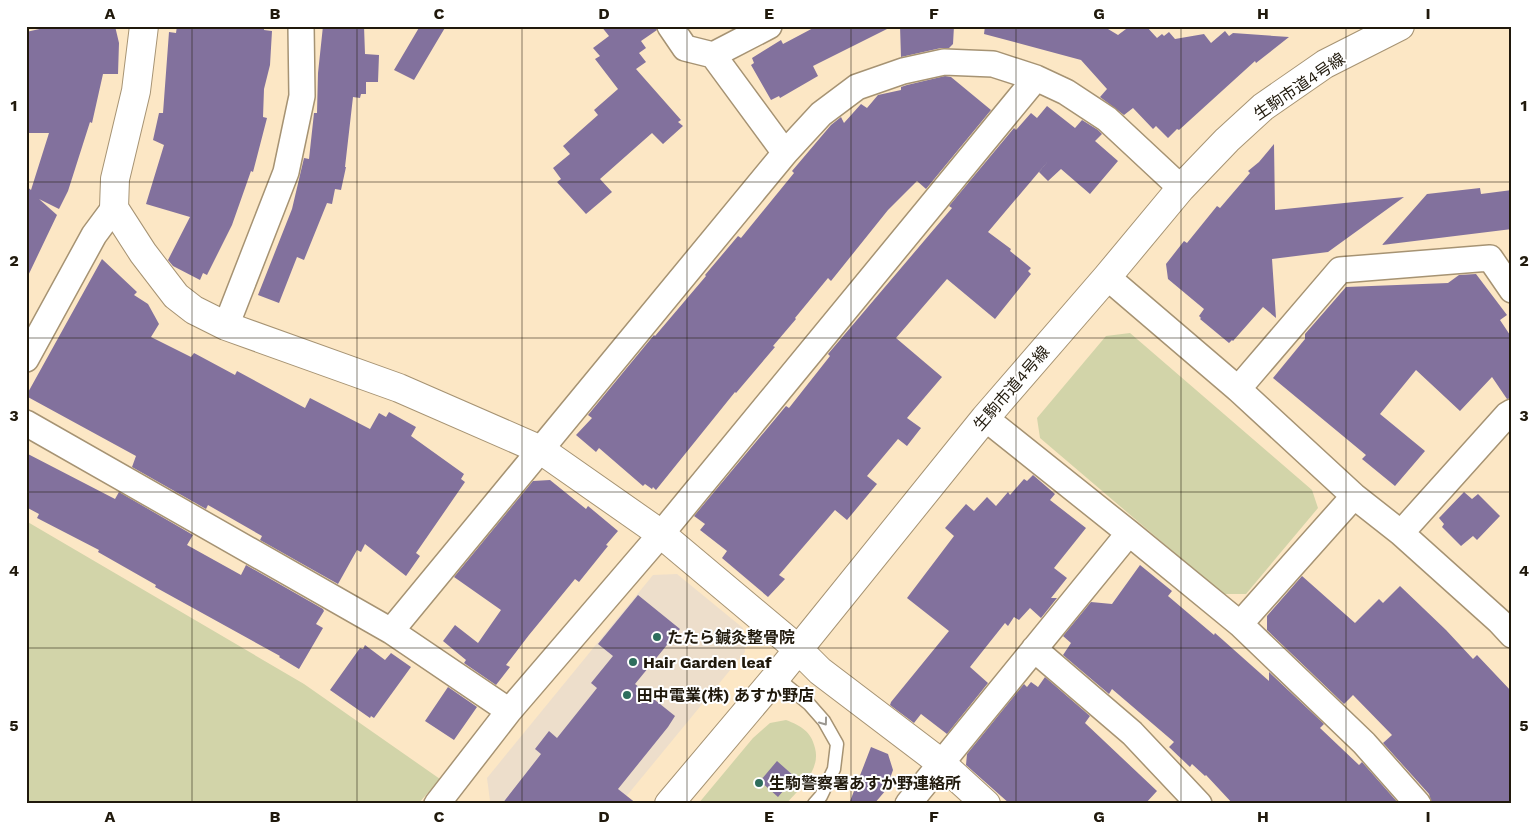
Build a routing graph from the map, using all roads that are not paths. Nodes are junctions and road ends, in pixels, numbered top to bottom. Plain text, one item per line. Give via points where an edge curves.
1 (144, 26) edge
2 (301, 26) edge
3 (670, 26) edge
4 (769, 26) edge
5 (1400, 26) edge
6 (713, 55) junction
7 (1036, 78) junction
8 (785, 153) junction
9 (1181, 188) junction
10 (114, 208) junction
11 (1108, 277) junction
12 (1512, 290) edge
13 (226, 326) junction
14 (26, 359) edge
15 (1238, 389) junction
16 (1512, 412) edge
17 (984, 418) junction
18 (26, 422) edge
19 (541, 450) junction
20 (1354, 496) junction
21 (1129, 532) junction
22 (1401, 533) junction
23 (661, 534) junction
24 (1508, 621) edge
25 (1240, 624) junction
26 (391, 631) junction
27 (798, 649) junction
28 (1034, 649) junction
29 (776, 677) junction
30 (509, 711) junction
31 (941, 763) junction
32 (439, 803) edge
33 (669, 804) edge
34 (814, 804) edge
35 (908, 804) edge
36 (986, 804) edge
37 (1199, 804) edge
38 (1418, 804) edge

1 - 10 street via 136,91 115,179
2 - 13 street via 302,96 286,172
3 - 6 street via 685,48
4 - 6 street
5 - 9 street, 生駒市道4号線 via 1325,64 1263,107
6 - 8 street
7 - 8 street via 993,64 944,62 903,71 858,87 821,114
7 - 9 street via 1066,92 1107,119
7 - 23 street
8 - 19 street
9 - 11 street, 生駒市道4号線
10 - 13 street via 176,296 194,310
10 - 14 street via 94,235
11 - 15 street
11 - 17 street, 生駒市道4号線
12 - 15 street via 1490,258 1340,270
13 - 19 street via 399,388
15 - 20 street
16 - 22 street
17 - 21 street
17 - 27 street, 生駒市道4号線
18 - 26 street
19 - 23 street
19 - 26 street
20 - 22 street
20 - 25 street
21 - 25 street
21 - 28 street
22 - 24 street
23 - 27 street
23 - 30 street
25 - 38 street via 1364,743
26 - 30 street
27 - 29 street, 生駒市道4号線
27 - 31 street via 820,671
28 - 31 street
28 - 37 street via 1132,733
29 - 33 street, 生駒市道4号線
29 -> 34 lane via 809,704 824,721 837,744 834,769
30 - 32 street
31 - 35 street
31 - 36 street

